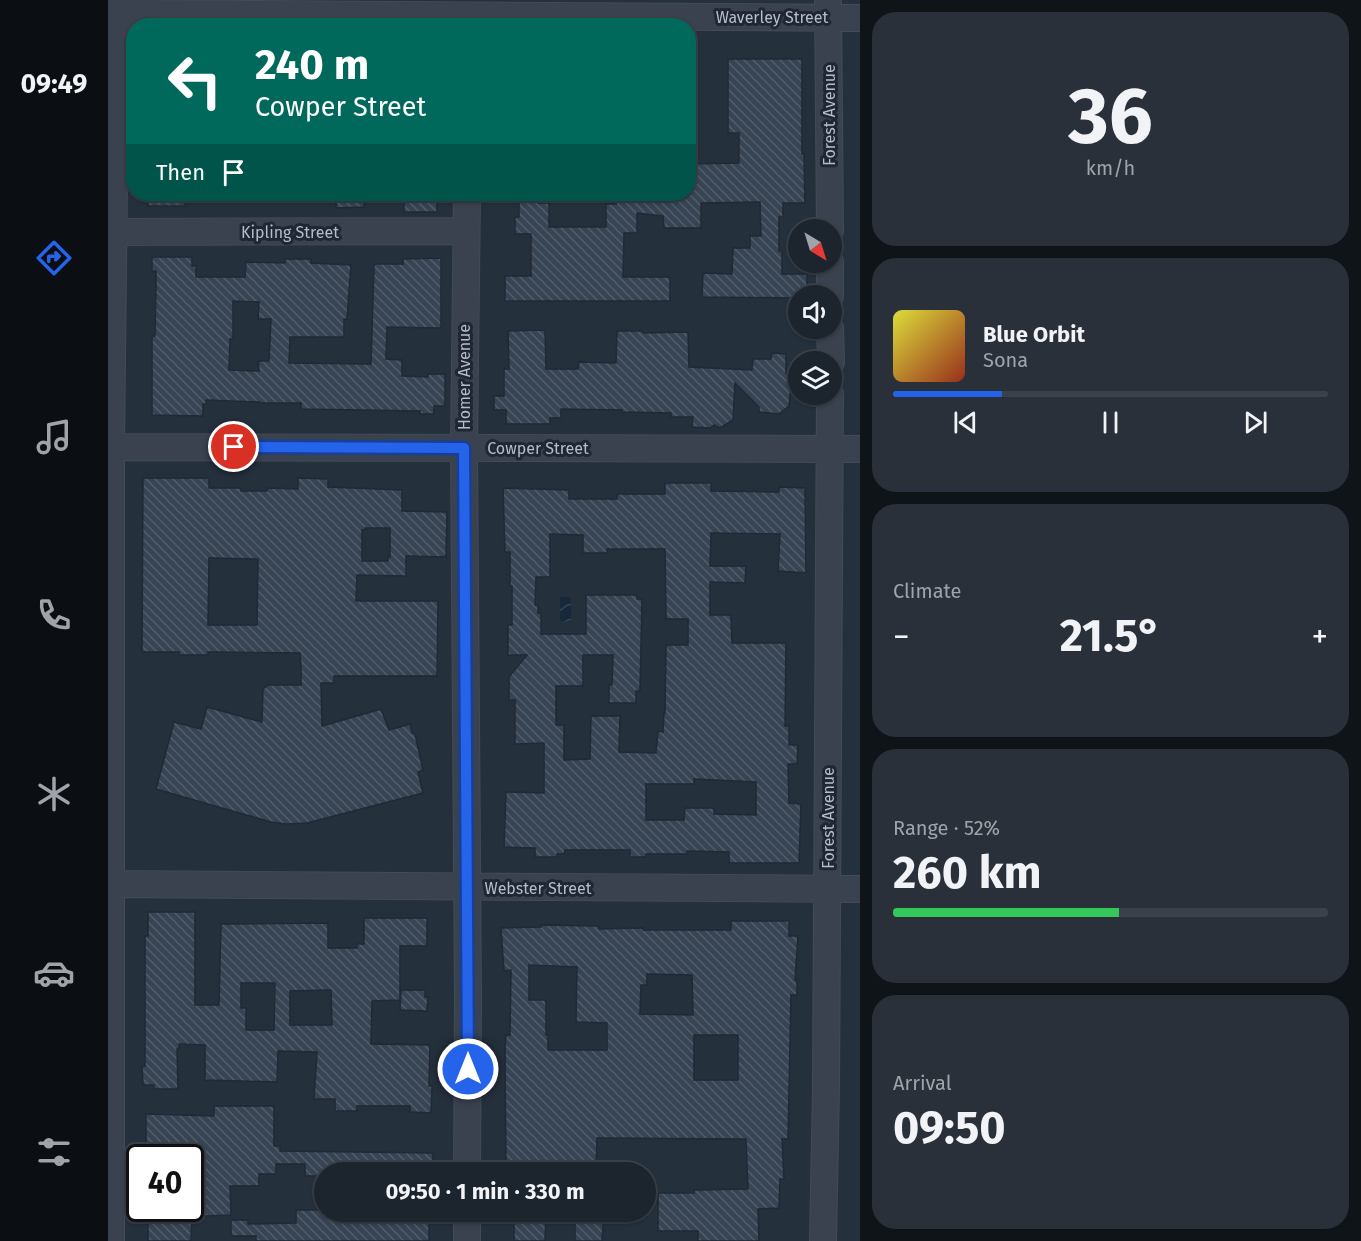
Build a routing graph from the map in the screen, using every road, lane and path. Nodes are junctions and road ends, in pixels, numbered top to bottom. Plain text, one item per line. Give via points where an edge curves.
1 (114, 8) edge
2 (828, 9) edge
3 (473, 14) edge
4 (860, 18) edge
5 (467, 201) edge
6 (830, 219) edge
7 (465, 231) junction
8 (115, 232) junction
9 (830, 405) edge
10 (110, 447) edge
11 (464, 448) junction
12 (830, 449) junction
13 (860, 449) edge
14 (109, 884) edge
15 (467, 887) junction
16 (827, 889) junction
17 (860, 889) edge
18 (467, 1162) edge
19 (467, 1222) edge
20 (111, 1241) edge
21 (467, 1241) edge
22 (823, 1241) edge

1 - 3 street, Waverley Street
1 - 8 street
2 - 3 street, Waverley Street
2 - 4 street, Waverley Street
2 - 6 street, Forest Avenue
5 - 7 street, Homer Avenue
7 - 8 street, Kipling Street
7 - 11 street, Homer Avenue
8 - 10 street
9 - 12 street, Forest Avenue
10 - 11 street, Cowper Street
10 - 14 street
11 - 12 street, Cowper Street
11 - 15 street, Homer Avenue
12 - 13 street, Cowper Street
12 - 16 street, Forest Avenue
14 - 15 street, Webster Street
14 - 20 street
15 - 16 street, Webster Street
15 - 18 street, Homer Avenue
16 - 17 street, Webster Street
16 - 22 street, Forest Avenue
19 - 21 street

